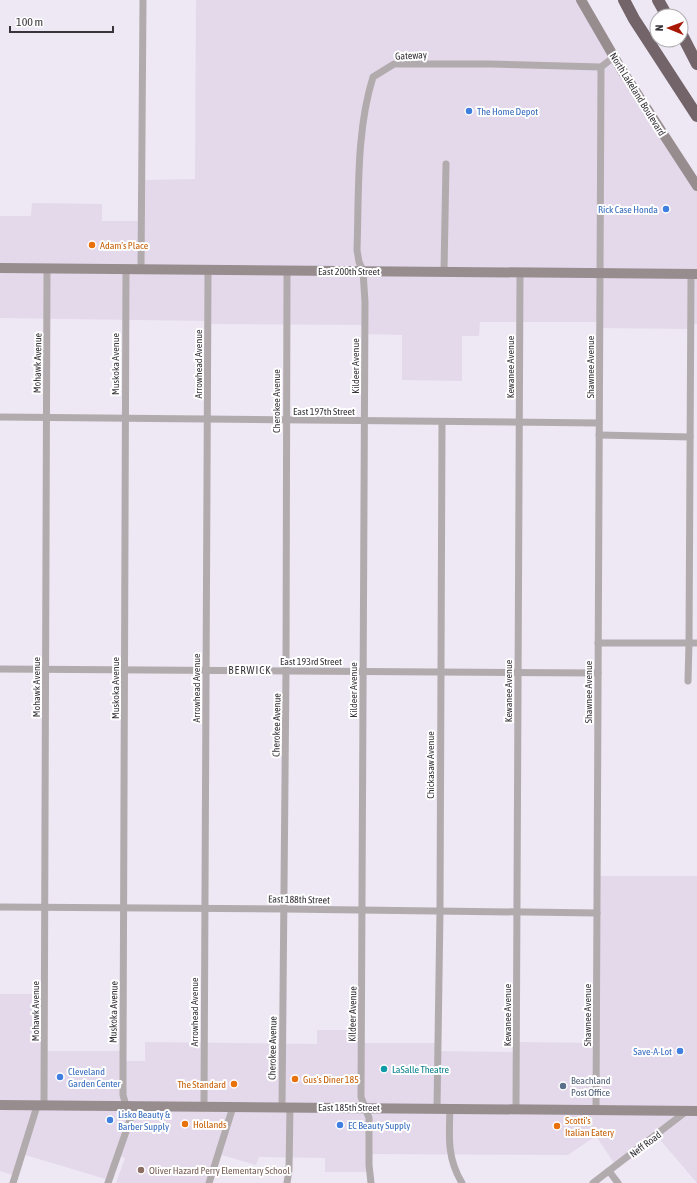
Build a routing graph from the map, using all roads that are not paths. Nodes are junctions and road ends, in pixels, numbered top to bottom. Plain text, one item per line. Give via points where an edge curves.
1 (143, 0) edge
2 (581, 0) edge
3 (616, 0) edge
4 (624, 0) edge
5 (634, 19) junction
6 (687, 48) edge
7 (688, 48) edge
8 (614, 57) junction
9 (697, 65) edge
10 (601, 67) junction
11 (697, 116) edge
12 (446, 164) dead end
13 (697, 186) edge
14 (0, 268) edge
15 (48, 268) junction
16 (126, 269) junction
17 (141, 269) junction
18 (208, 270) junction
19 (287, 271) junction
20 (363, 271) junction
21 (444, 272) junction
22 (520, 272) junction
23 (600, 273) junction
24 (694, 274) edge
25 (0, 417) edge
26 (46, 418) junction
27 (125, 420) junction
28 (208, 420) junction
29 (286, 420) junction
30 (364, 421) junction
31 (442, 422) junction
32 (520, 422) junction
33 (599, 423) junction
34 (599, 435) junction
35 (690, 437) junction
36 (598, 643) junction
37 (689, 643) junction
38 (697, 643) edge
39 (0, 669) edge
40 (46, 669) junction
41 (125, 670) junction
42 (206, 670) junction
43 (286, 671) junction
44 (364, 671) junction
45 (441, 671) junction
46 (518, 672) junction
47 (598, 673) junction
48 (688, 681) dead end
49 (0, 907) edge
50 (45, 908) junction
51 (124, 908) junction
52 (284, 909) junction
53 (205, 910) junction
54 (363, 910) junction
55 (440, 911) junction
56 (517, 911) junction
57 (597, 913) junction
58 (697, 1104) edge
59 (0, 1105) edge
60 (41, 1106) junction
61 (204, 1106) junction
62 (126, 1107) junction
63 (233, 1107) junction
64 (286, 1107) junction
65 (366, 1107) junction
66 (437, 1108) junction
67 (450, 1109) junction
68 (516, 1109) junction
69 (596, 1110) junction
70 (693, 1110) edge
71 (609, 1171) junction
72 (14, 1183) edge
73 (108, 1183) edge
74 (209, 1183) edge
75 (287, 1183) edge
76 (371, 1183) edge
77 (462, 1183) edge
78 (593, 1183) edge
79 (618, 1183) edge

1 - 17 street
2 - 8 street, North Lakeland Boulevard
3 - 5 highway
4 - 5 highway
5 - 11 highway
6 - 9 highway
7 - 9 highway
8 - 10 street
8 - 13 street, North Lakeland Boulevard
10 - 20 street, Gateway via 394,64 373,77 368,93 359,163 357,250
10 - 23 street, Shawnee Avenue
12 - 21 street
14 - 15 street, East 200th Street
15 - 16 street, East 200th Street
15 - 26 street, Mohawk Avenue
16 - 17 street, East 200th Street
16 - 27 street, Muskoka Avenue
17 - 18 street, East 200th Street
18 - 19 street, East 200th Street
18 - 28 street, Arrowhead Avenue
19 - 20 street, East 200th Street
19 - 29 street, Cherokee Avenue
20 - 21 street, East 200th Street
20 - 30 street, Kildeer Avenue
21 - 22 street, East 200th Street
22 - 23 street, East 200th Street
22 - 32 street, Kewanee Avenue
23 - 24 street, East 200th Street
23 - 33 street, Shawnee Avenue
24 - 35 street
25 - 26 street, East 197th Street
26 - 27 street, East 197th Street
26 - 40 street, Mohawk Avenue
27 - 28 street, East 197th Street
27 - 41 street, Muskoka Avenue
28 - 29 street, East 197th Street
28 - 42 street, Arrowhead Avenue
29 - 30 street, East 197th Street
29 - 43 street, Cherokee Avenue
30 - 31 street, East 197th Street
30 - 44 street, Kildeer Avenue
31 - 32 street, East 197th Street
31 - 45 street, Chickasaw Avenue
32 - 33 street, East 197th Street
32 - 46 street, Kewanee Avenue
33 - 34 street, Shawnee Avenue
34 - 35 street
34 - 36 street, Shawnee Avenue
35 - 37 street
36 - 37 street
36 - 47 street, Shawnee Avenue
37 - 38 street
37 - 48 street
39 - 40 street, East 193rd Street
40 - 41 street, East 193rd Street
40 - 50 street, Mohawk Avenue
41 - 42 street, East 193rd Street
41 - 51 street, Muskoka Avenue
42 - 43 street, East 193rd Street
42 - 53 street, Arrowhead Avenue
43 - 44 street, East 193rd Street
43 - 52 street, Cherokee Avenue
44 - 45 street, East 193rd Street
44 - 54 street, Kildeer Avenue
45 - 46 street, East 193rd Street
45 - 55 street, Chickasaw Avenue
46 - 47 street, East 193rd Street
46 - 56 street, Kewanee Avenue
47 - 57 street, Shawnee Avenue
49 - 50 street, East 188th Street
50 - 51 street, East 188th Street
50 - 60 street, Mohawk Avenue
51 - 53 street, East 188th Street
51 - 62 street, Muskoka Avenue via 123,1095
52 - 53 street, East 188th Street
52 - 54 street, East 188th Street
52 - 64 street, Cherokee Avenue
53 - 61 street, Arrowhead Avenue
54 - 55 street, East 188th Street
54 - 65 street, Kildeer Avenue via 361,1097
55 - 56 street, East 188th Street
55 - 66 street, Chickasaw Avenue
56 - 57 street, East 188th Street
56 - 68 street, Kewanee Avenue
57 - 69 street, Shawnee Avenue
58 - 70 street, Neff Road
59 - 60 street, East 185th Street
60 - 62 street, East 185th Street
60 - 72 street, Mohawk Avenue
61 - 62 street, East 185th Street
61 - 63 street, East 185th Street
62 - 73 street, Muskoka Avenue via 130,1120
63 - 64 street, East 185th Street
63 - 74 street
64 - 65 street, East 185th Street
64 - 75 street, Cherokee Avenue
65 - 66 street, East 185th Street
65 - 76 street, Kildeer Avenue via 369,1118
66 - 67 street, East 185th Street
67 - 68 street, East 185th Street
67 - 77 street via 450,1155
68 - 69 street, East 185th Street
69 - 70 street, East 185th Street
70 - 71 street, Neff Road
71 - 78 street, Neff Road
71 - 79 street

